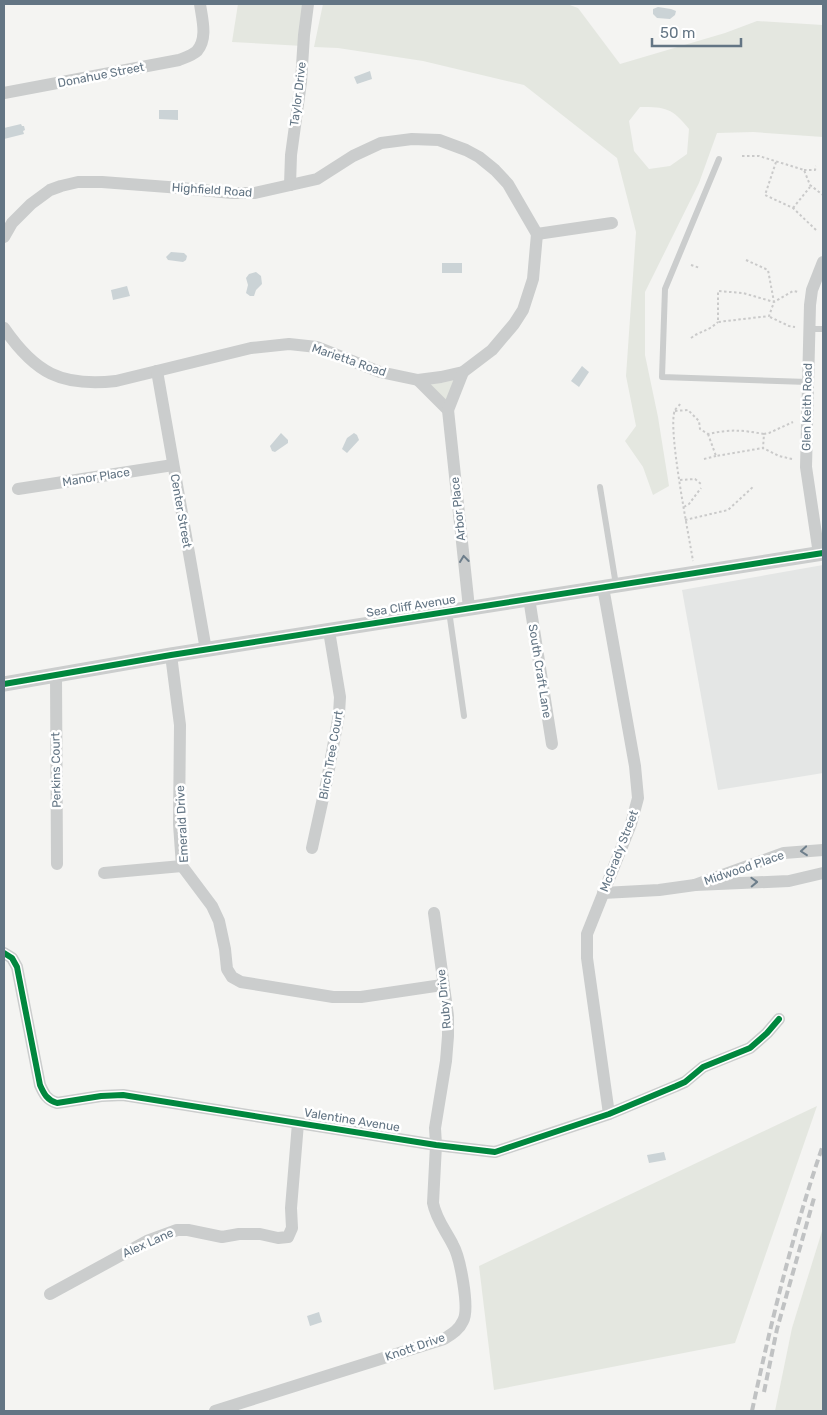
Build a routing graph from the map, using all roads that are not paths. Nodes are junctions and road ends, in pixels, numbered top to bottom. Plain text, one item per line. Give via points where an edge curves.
1 (200, 4) edge
2 (308, 4) edge
3 (4, 93) edge
4 (719, 159) dead end
5 (290, 185) junction
6 (612, 223) dead end
7 (537, 234) junction
8 (4, 237) edge
9 (823, 262) edge
10 (4, 328) edge
11 (809, 328) junction
12 (823, 329) edge
13 (157, 371) junction
14 (462, 372) junction
15 (418, 380) junction
16 (808, 382) junction
17 (448, 410) junction
18 (173, 465) junction
19 (600, 487) dead end
20 (18, 489) dead end
21 (821, 554) edge
22 (610, 586) junction
23 (529, 598) junction
24 (469, 608) junction
25 (449, 611) junction
26 (329, 631) junction
27 (206, 650) junction
28 (171, 655) junction
29 (56, 675) junction
30 (4, 684) edge
31 (464, 716) dead end
32 (552, 744) dead end
33 (312, 848) dead end
34 (823, 850) edge
35 (57, 864) dead end
36 (182, 866) junction
37 (823, 873) edge
38 (104, 874) dead end
39 (695, 885) junction
40 (603, 893) junction
41 (434, 913) dead end
42 (4, 953) edge
43 (442, 985) junction
44 (779, 1019) dead end
45 (609, 1114) junction
46 (298, 1123) junction
47 (436, 1145) junction
48 (50, 1294) dead end
49 (215, 1411) edge

1 - 3 street, Donahue Street via 204,40 196,52 179,60
2 - 5 street, Taylor Drive
4 - 16 lane via 664,289 662,378
5 - 7 street, Highfield Road via 317,179 381,143 440,140 466,150 495,170 508,184
5 - 8 street, Highfield Road via 256,193 232,193 78,182 50,190 31,204 12,223
6 - 7 street
7 - 14 street, Marietta Road via 533,279 523,310 492,350
9 - 11 street, Glen Keith Road via 812,290
10 - 13 street, Marietta Road via 33,363 73,382 116,381
11 - 12 lane
11 - 16 street, Glen Keith Road
13 - 15 street, Marietta Road via 251,348 289,344 317,347 380,372
13 - 18 street, Center Street
14 - 15 street, Marietta Road
14 - 17 street, Arbor Place
15 - 17 street
16 - 21 street, Glen Keith Road via 806,466
24 -> 17 street, Arbor Place
18 - 20 street, Manor Place
18 - 27 street, Center Street
19 - 22 lane
21 - 22 street, Sea Cliff Avenue
22 - 23 street, Sea Cliff Avenue
22 - 40 street, McGrady Street via 638,798
23 - 24 street, Sea Cliff Avenue
23 - 32 street, South Craft Lane
24 - 25 street, Sea Cliff Avenue
25 - 26 street, Sea Cliff Avenue
25 - 31 lane
26 - 27 street, Sea Cliff Avenue
26 - 33 street, Birch Tree Court via 340,697 339,714
27 - 28 street, Sea Cliff Avenue
28 - 29 street, Sea Cliff Avenue
28 - 36 street, Emerald Drive via 180,725
29 - 30 street, Sea Cliff Avenue
29 - 35 street, Perkins Court
34 -> 39 street, Midwood Place via 784,853
36 - 38 street
36 - 43 street, Emerald Drive via 212,906 219,921 227,969 241,982 342,997
39 -> 37 street, Midwood Place via 789,881
39 - 40 street, Midwood Place
40 - 45 street, McGrady Street via 587,934 587,958
41 - 43 street, Ruby Drive
42 - 46 street, Valentine Avenue via 17,967 40,1085 52,1102 123,1095
43 - 47 street, Ruby Drive via 448,1036 435,1128
44 - 45 street, Valentine Avenue via 750,1048 703,1067 685,1082
45 - 47 street, Valentine Avenue via 495,1152
46 - 47 street, Valentine Avenue
46 - 48 street, Alex Lane via 292,1228 288,1236 239,1234 222,1237 178,1230 147,1241
47 - 49 street, Knott Drive via 435,1212 456,1253 465,1304 465,1319 456,1332

